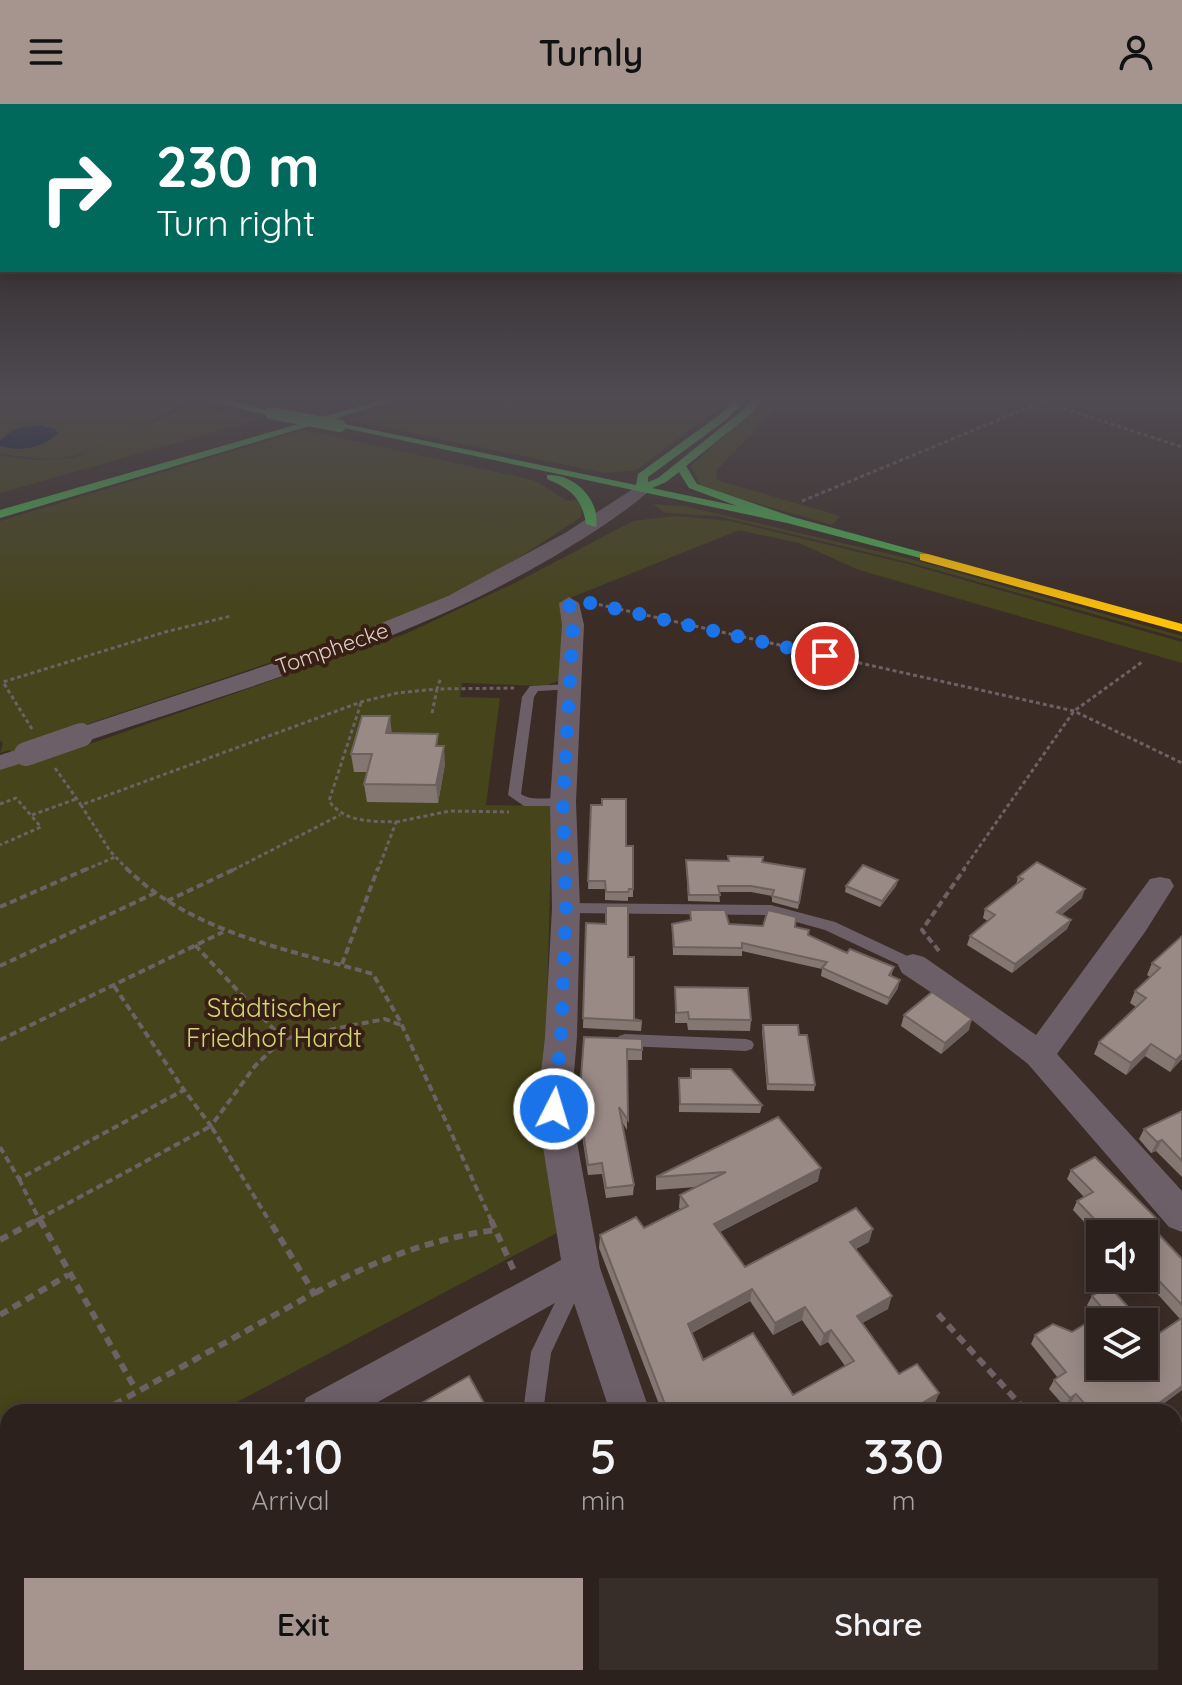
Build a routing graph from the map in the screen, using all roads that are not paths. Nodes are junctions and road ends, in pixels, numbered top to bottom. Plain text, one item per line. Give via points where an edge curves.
1 (82, 474) edge
2 (96, 474) edge
3 (138, 474) edge
4 (543, 474) edge
5 (571, 474) edge
6 (645, 474) edge
7 (669, 474) edge
8 (684, 474) edge
9 (642, 488) junction
10 (0, 495) edge
11 (0, 502) edge
12 (0, 514) edge
13 (789, 520) junction
14 (592, 524) junction
15 (569, 603) road end
16 (1182, 628) edge
17 (571, 687) junction
18 (0, 763) edge
19 (563, 809) junction
20 (1160, 886) dead end
21 (566, 908) junction
22 (913, 965) joint
23 (607, 1039) edge
24 (746, 1045) dead end
25 (1039, 1055) junction
26 (1182, 1216) edge
27 (581, 1268) junction
28 (335, 1404) edge
29 (534, 1404) edge
30 (627, 1404) edge

1 - 10 main road
2 - 11 main road
3 - 12 main road
4 - 14 main road via 587,494
5 - 9 main road
6 - 9 main road
7 - 9 main road
8 - 13 main road via 693,486
9 - 13 main road
9 - 14 street, Tomphecke
13 - 16 main road
14 - 18 street, Tomphecke, bridge via 534,561 427,614
15 - 17 street
17 - 19 street
17 - 19 lane via 534,688 528,697 514,795
19 - 21 street
20 - 25 street
21 - 22 lane via 771,910 830,926
21 - 27 street via 568,1037 554,1109
22 - 25 street
23 - 24 lane
25 - 26 street
27 - 28 street
27 - 29 lane via 541,1352
27 - 30 street

